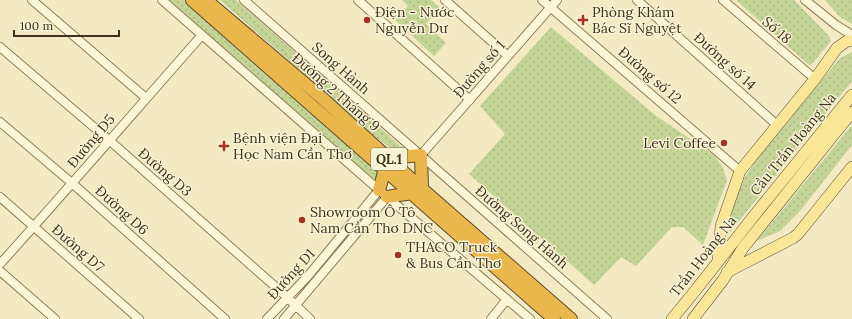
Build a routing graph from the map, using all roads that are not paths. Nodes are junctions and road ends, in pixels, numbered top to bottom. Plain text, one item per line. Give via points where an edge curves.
1 (32, 0) edge
2 (162, 0) edge
3 (192, 0) edge
4 (206, 0) edge
5 (244, 0) edge
6 (358, 0) edge
7 (445, 0) edge
8 (542, 0) edge
9 (557, 0) edge
10 (638, 0) edge
11 (723, 0) edge
12 (805, 0) edge
13 (551, 7) junction
14 (202, 35) junction
15 (852, 35) edge
16 (852, 41) edge
17 (0, 47) edge
18 (508, 56) junction
19 (814, 79) junction
20 (852, 95) edge
21 (146, 98) junction
22 (470, 100) junction
23 (852, 112) edge
24 (0, 122) edge
25 (777, 124) junction
26 (109, 140) junction
27 (421, 155) junction
28 (386, 164) junction
29 (852, 167) edge
30 (740, 171) junction
31 (73, 184) junction
32 (417, 191) junction
33 (383, 194) junction
34 (0, 197) edge
35 (757, 212) joint
36 (768, 218) joint
37 (34, 226) junction
38 (718, 262) junction
39 (0, 264) edge
40 (0, 271) edge
41 (727, 273) junction
42 (287, 297) junction
43 (507, 299) junction
44 (296, 306) junction
45 (55, 319) edge
46 (139, 319) edge
47 (225, 319) edge
48 (267, 319) edge
49 (284, 319) edge
50 (310, 319) edge
51 (491, 319) edge
52 (530, 319) edge
53 (554, 319) edge
54 (571, 319) edge
55 (607, 319) edge
56 (672, 319) edge
57 (693, 319) edge

1 - 21 street
2 - 14 street
3 - 28 highway, Đường 2 Tháng 9 / QL.1
4 - 28 highway, Đường 2 Tháng 9 / QL.1 via 322,98
5 - 27 street, Song Hành
6 - 22 street
7 - 18 street
8 - 13 street, Đường số 12
9 - 13 street, Đường số 1
10 - 25 street, Đường số 14
11 - 19 street, Số 18
12 - 15 street
13 - 18 street, Đường số 1
13 - 30 street, Đường số 12
14 - 21 street, Đường D5
14 - 33 street
16 - 19 main road via 847,41 837,48
17 - 26 street, Đường D3
18 - 22 street, Đường số 1
19 - 25 main road
20 - 35 main road, Cầu Trần Hoàng Na
21 - 26 street, Đường D5
22 - 27 street, Đường số 1
23 - 36 main road, Cầu Trần Hoàng Na
24 - 31 street, Đường D6
25 - 30 main road
26 - 31 street, Đường D5
26 - 42 street, Đường D3
27 - 28 highway
27 - 32 highway
27 - 55 street, Đường Song Hành
28 - 32 highway, Đường 2 Tháng 9 / QL.1
28 - 33 highway
29 - 41 main road via 798,234
30 - 38 main road via 721,226
31 - 37 street, Đường D5
31 - 47 street, Đường D6
32 - 33 highway
32 - 53 highway, Đường 2 Tháng 9 / QL.1
32 - 54 highway, Đường 2 Tháng 9 / QL.1
33 - 42 street, Đường D1
33 - 43 street
33 - 44 street, Đường D1
34 - 37 street, Đường D7
35 - 38 main road, Trần Hoàng Na
36 - 41 main road, Trần Hoàng Na via 743,248
37 - 39 street, Đường D5
37 - 46 street, Đường D7
38 - 56 main road, Trần Hoàng Na
40 - 45 street
41 - 57 main road, Trần Hoàng Na
42 - 44 street, Đường D3
42 - 48 street, Đường D1
43 - 51 street
43 - 52 street
44 - 49 street, Đường D1
44 - 50 street, Đường D3

